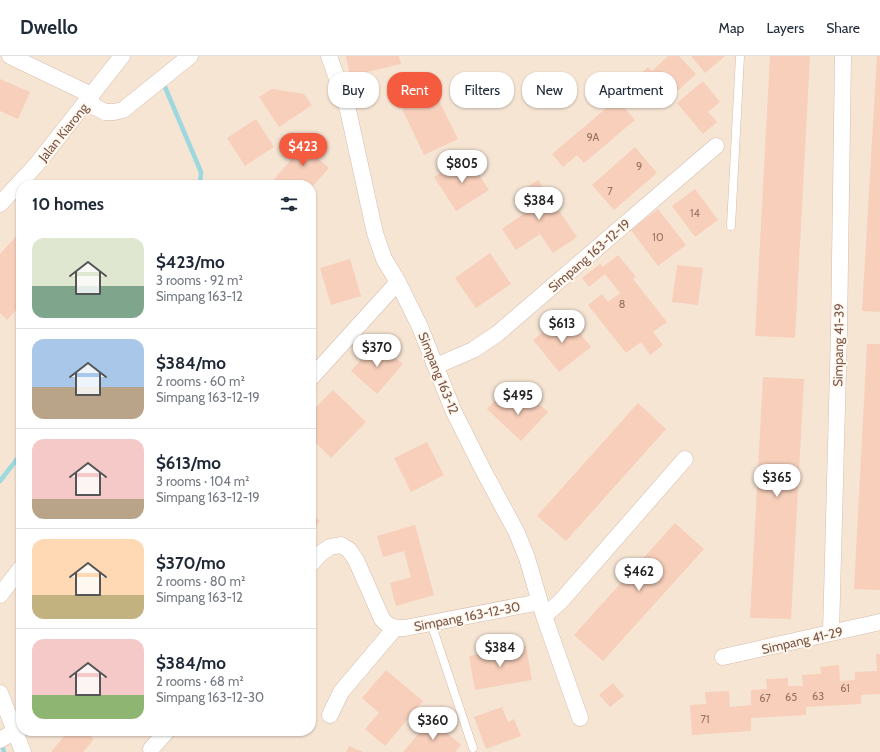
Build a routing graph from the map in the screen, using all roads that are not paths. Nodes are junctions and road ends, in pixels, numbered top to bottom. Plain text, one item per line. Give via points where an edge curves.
1 (10, 56) edge
2 (122, 56) edge
3 (190, 56) edge
4 (329, 56) edge
5 (740, 56) edge
6 (843, 56) edge
7 (89, 100) junction
8 (716, 146) dead end
9 (22, 180) edge
10 (16, 187) edge
11 (0, 204) edge
12 (732, 226) dead end
13 (398, 282) junction
14 (436, 366) junction
15 (316, 372) edge
16 (685, 460) dead end
17 (316, 558) edge
18 (16, 574) edge
19 (0, 595) edge
20 (542, 609) junction
21 (880, 622) edge
22 (431, 623) junction
23 (395, 628) junction
24 (831, 633) junction
25 (723, 657) dead end
26 (0, 693) edge
27 (330, 716) dead end
28 (580, 718) dead end
29 (16, 724) edge
30 (16, 729) edge
31 (20, 736) edge
32 (163, 736) edge
33 (0, 740) edge
34 (473, 748) dead end
35 (151, 749) dead end
36 (23, 752) edge

1 - 7 street via 85,92
2 - 7 street, Jalan Kiarong
3 - 7 street via 123,110 105,112 94,107
4 - 13 street, Simpang 163-12 via 348,110 375,233 384,259
5 - 12 lane
6 - 24 street, Simpang 41-39
7 - 9 street, Jalan Kiarong
8 - 14 street, Simpang 163-12-19 via 497,334 473,350
10 - 11 street, Jalan Kiarong
13 - 14 street, Simpang 163-12
13 - 15 street
14 - 20 street, Simpang 163-12 via 453,410 517,533
16 - 20 street via 561,601
17 - 23 street, Simpang 163-12-30 via 330,547 341,546 349,550 356,560 382,619 388,626
18 - 19 street
20 - 22 street, Simpang 163-12-30
20 - 28 street, Simpang 163-12
21 - 24 street, Simpang 41-29
22 - 23 street, Simpang 163-12-30
22 - 34 lane
23 - 27 street, Simpang 163-12-30 via 341,692
24 - 25 street, Simpang 41-29
26 - 29 street
30 - 33 street
31 - 36 street
32 - 35 street

